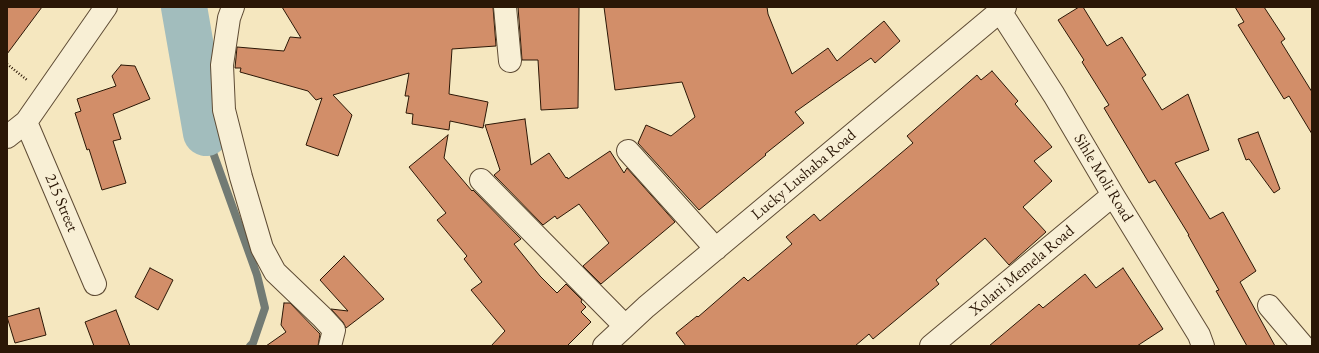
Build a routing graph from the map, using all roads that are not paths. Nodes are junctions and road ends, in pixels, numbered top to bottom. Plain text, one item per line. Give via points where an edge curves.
1 (106, 7) edge
2 (233, 7) edge
3 (505, 7) edge
4 (1002, 9) edge
5 (510, 61) dead end
6 (26, 122) junction
7 (7, 137) edge
8 (628, 151) dead end
9 (481, 180) dead end
10 (1113, 195) junction
11 (716, 249) junction
12 (95, 284) dead end
13 (1269, 306) dead end
14 (626, 326) junction
15 (330, 346) edge
16 (604, 346) edge
17 (931, 346) edge
18 (1203, 346) edge
19 (1303, 346) edge

1 - 6 street
2 - 15 street via 222,65 224,110 241,177 262,248 275,272 334,330
3 - 5 street
4 - 10 street, Sihle Moli Road
4 - 11 street, Lucky Lushaba Road
6 - 7 street
6 - 12 street, 215 Street
8 - 11 street
9 - 14 street
10 - 17 street, Xolani Memela Road
10 - 18 street, Sihle Moli Road via 1200,335
11 - 14 street, Lucky Lushaba Road
13 - 19 street
14 - 16 street, Lucky Lushaba Road

